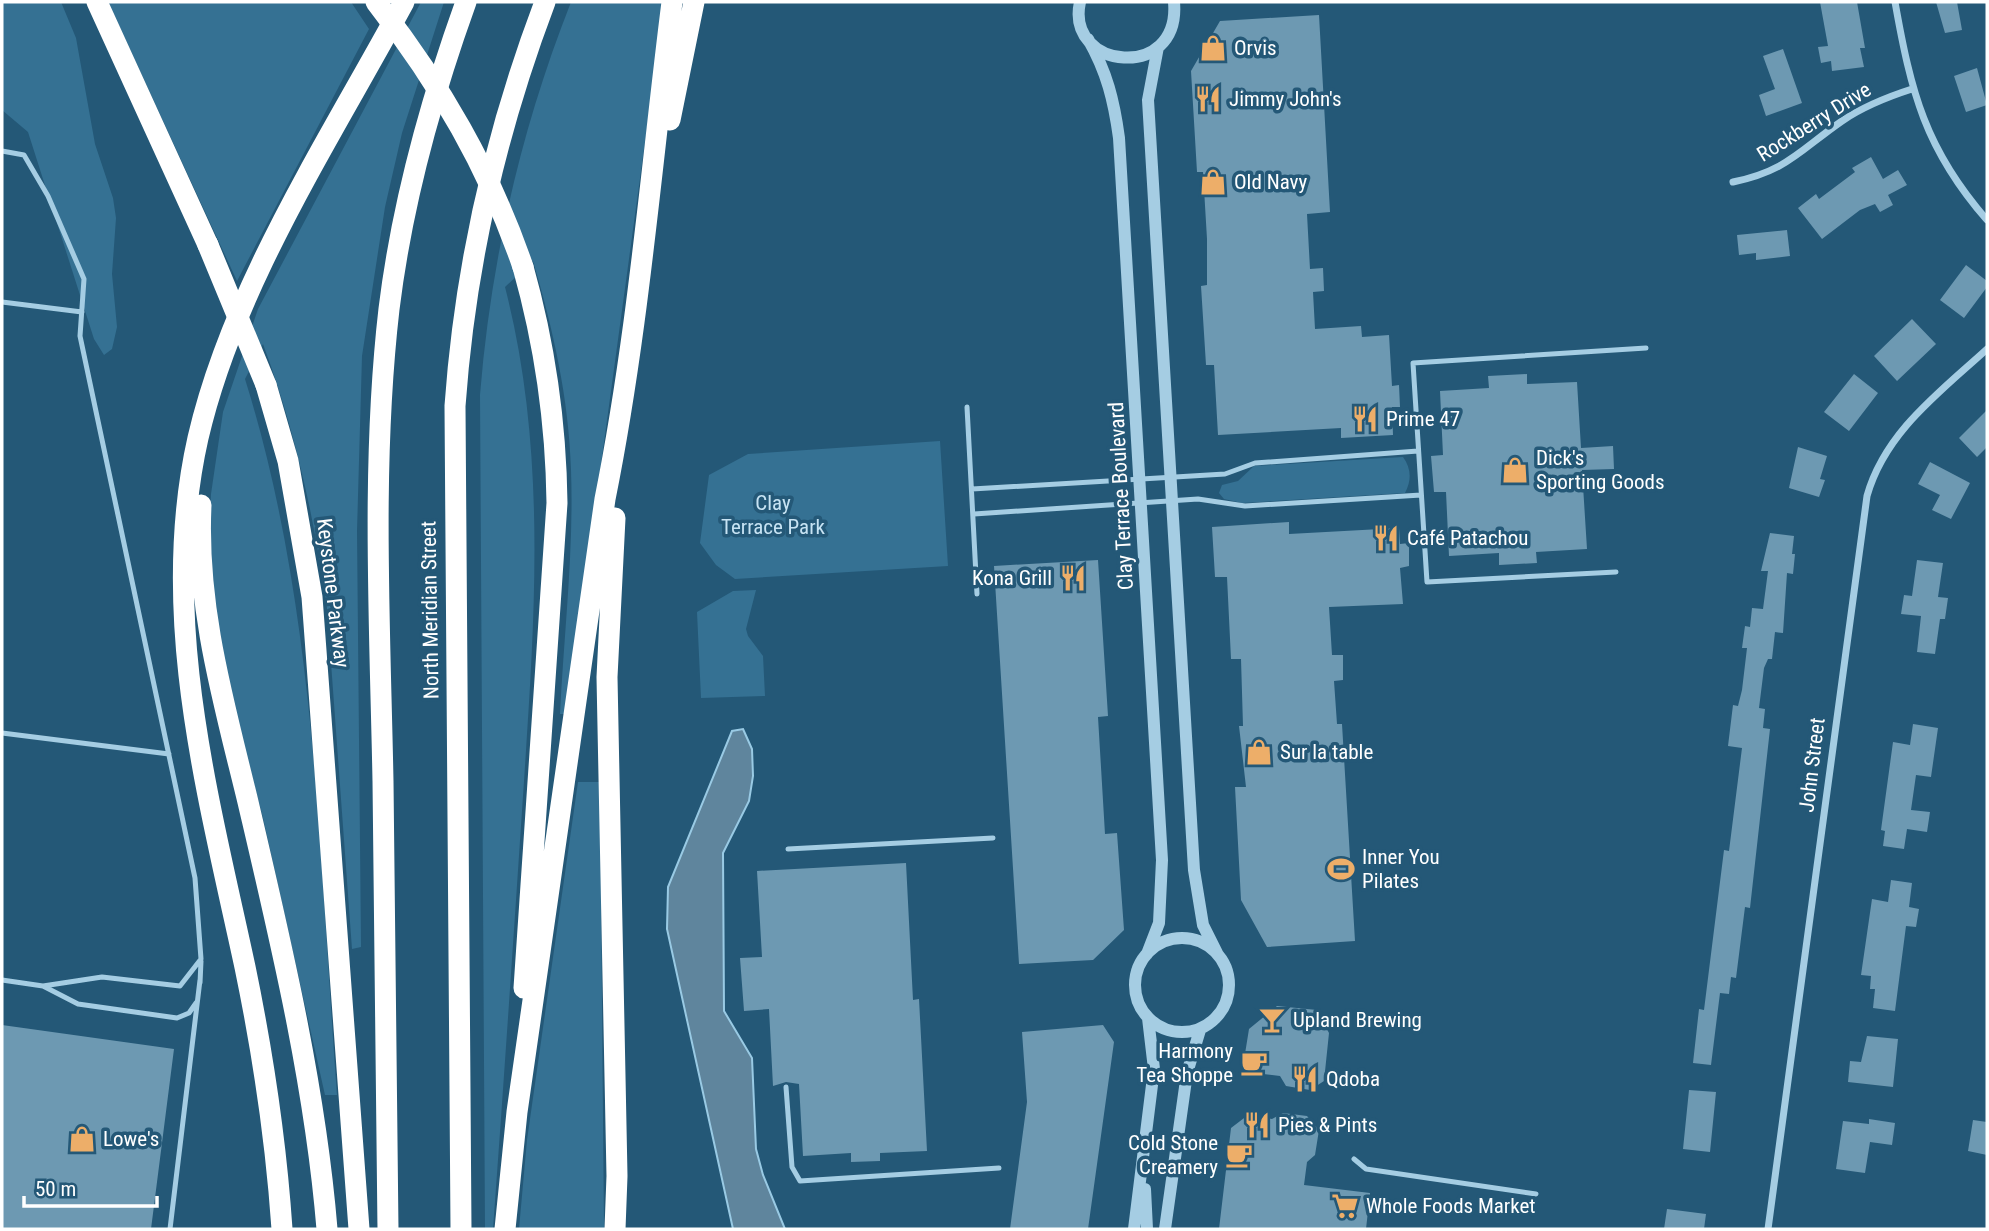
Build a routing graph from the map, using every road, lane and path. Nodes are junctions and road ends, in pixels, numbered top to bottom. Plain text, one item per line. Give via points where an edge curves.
1 (97, 2) edge
2 (376, 2) edge
3 (404, 2) edge
4 (466, 2) edge
5 (545, 2) edge
6 (672, 2) edge
7 (694, 2) edge
8 (1080, 2) edge
9 (1174, 2) edge
10 (1895, 2) edge
11 (1088, 40) junction
12 (1158, 47) junction
13 (1912, 89) junction
14 (2, 151) edge
15 (1733, 182) dead end
16 (652, 194) junction
17 (1987, 220) edge
18 (2, 302) edge
19 (82, 312) junction
20 (231, 337) junction
21 (1646, 348) dead end
22 (1987, 349) edge
23 (967, 407) dead end
24 (621, 419) junction
25 (1418, 451) junction
26 (1170, 477) junction
27 (1139, 478) junction
28 (972, 489) junction
29 (1421, 495) junction
30 (1172, 500) junction
31 (1141, 501) junction
32 (974, 514) junction
33 (1616, 572) dead end
34 (977, 594) dead end
35 (2, 733) edge
36 (169, 754) junction
37 (993, 838) dead end
38 (788, 849) dead end
39 (1217, 953) junction
40 (1147, 954) junction
41 (201, 959) junction
42 (2, 980) edge
43 (200, 980) junction
44 (43, 986) junction
45 (1148, 1018) junction
46 (1200, 1030) junction
47 (786, 1087) dead end
48 (517, 1112) junction
49 (1142, 1157) junction
50 (1354, 1159) dead end
51 (999, 1168) dead end
52 (1536, 1194) dead end
53 (170, 1229) edge
54 (282, 1229) edge
55 (327, 1229) edge
56 (359, 1229) edge
57 (388, 1229) edge
58 (461, 1229) edge
59 (505, 1229) edge
60 (615, 1229) edge
61 (1134, 1229) edge
62 (1147, 1229) edge
63 (1165, 1229) edge
64 (1768, 1229) edge

1 - 56 highway, Keystone Parkway, bridge via 208,245 266,385 288,461 312,597
2 - 48 highway, bridge via 436,82 494,190 523,267 548,377 557,503
3 - 20 highway via 282,226
4 - 57 highway via 412,181 383,375 380,483
5 - 58 highway, North Meridian Street via 523,59 487,183 468,278 455,406
6 - 16 highway
7 - 16 highway
8 - 11 street, Clay Terrace Boulevard via 1080,20
9 - 12 street via 1173,24
10 - 13 street
11 - 12 street via 1116,58 1138,57
11 - 27 street, Clay Terrace Boulevard via 1105,68 1115,101
12 - 26 street via 1148,100
13 - 15 street, Rockberry Drive via 1857,111 1775,170
13 - 17 street via 1942,160
14 - 19 lane via 24,155 48,195 84,279
16 - 24 highway
18 - 19 lane
19 - 36 lane via 80,336
20 - 54 highway via 209,399 192,469 184,551 184,633 220,858 263,1067
20 - 55 highway via 201,495 203,600 292,995
21 - 25 lane via 1413,363
22 - 64 street, John Street via 1901,431 1879,464 1867,496
23 - 28 lane
24 - 48 highway via 605,499
24 - 60 highway via 607,677
25 - 26 lane via 1255,463 1225,474
25 - 29 lane
26 - 27 lane
26 - 30 street
27 - 28 lane
27 - 31 street, Clay Terrace Boulevard
28 - 32 lane
29 - 30 lane via 1245,506
29 - 33 lane via 1427,583
30 - 31 lane
30 - 39 street via 1196,896
31 - 32 lane
31 - 40 street, Clay Terrace Boulevard via 1163,898
32 - 34 lane
35 - 36 lane
36 - 41 lane via 195,878
37 - 38 lane
39 - 40 street via 1198,941 1176,938
39 - 46 street via 1229,979 1228,1000 1217,1017
40 - 45 street via 1136,974 1135,987
41 - 43 lane
41 - 44 lane via 180,986 102,977
42 - 44 lane
43 - 44 lane via 196,1003 189,1013 177,1018 78,1004
43 - 53 lane
45 - 46 street via 1178,1033
45 - 49 street via 1154,1069
46 - 63 street via 1187,1073
47 - 51 lane via 792,1167 800,1181
48 - 59 highway
49 - 61 street
49 - 62 street
50 - 52 lane via 1366,1169

